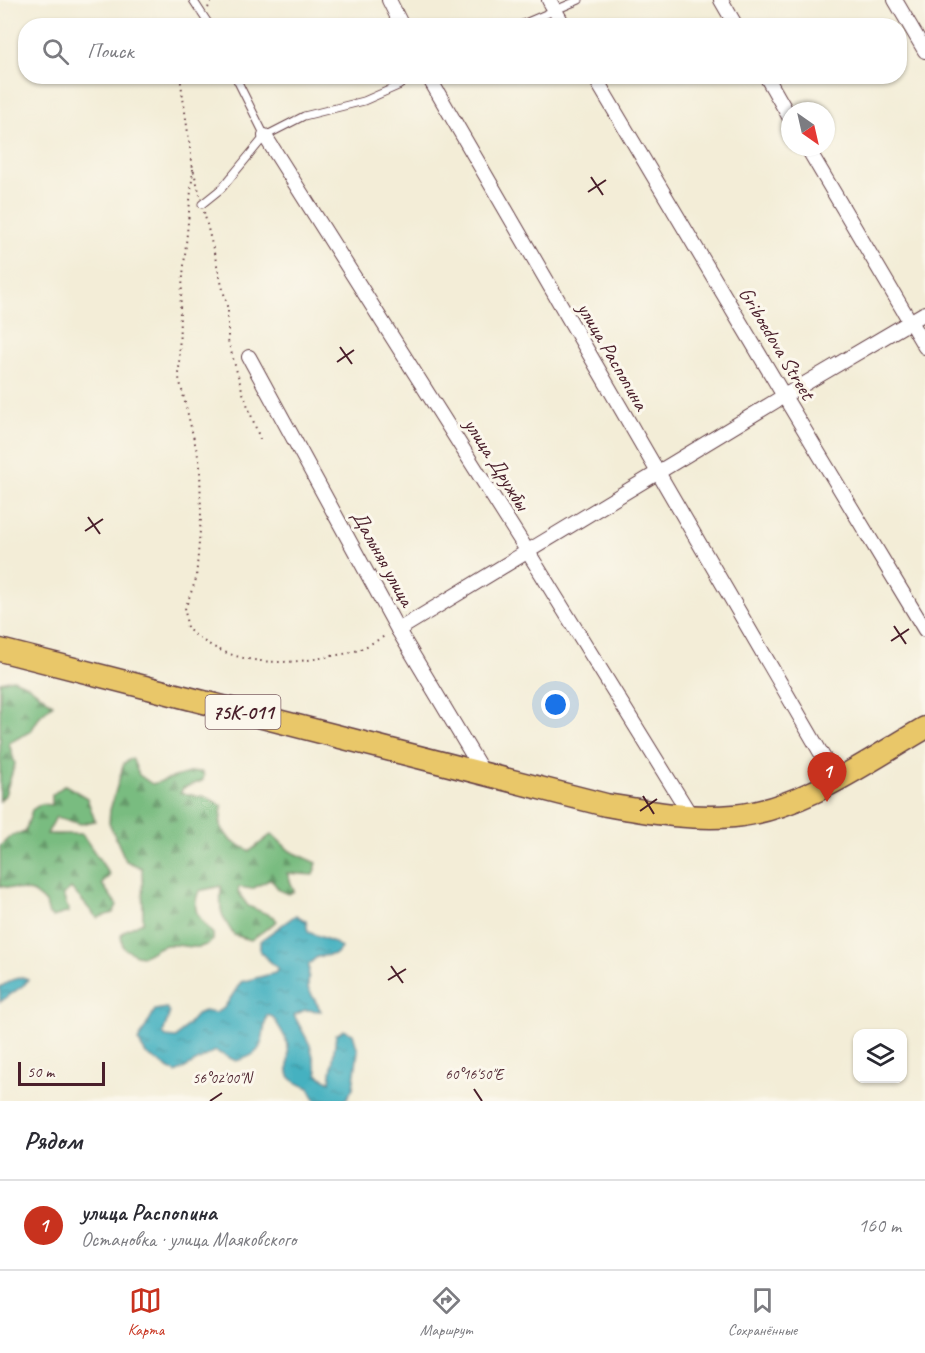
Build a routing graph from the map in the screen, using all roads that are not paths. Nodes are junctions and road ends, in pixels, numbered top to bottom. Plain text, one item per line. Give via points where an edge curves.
1 (193, 0) edge
2 (389, 0) edge
3 (579, 0) edge
4 (721, 0) edge
5 (895, 0) edge
6 (552, 5) edge
7 (205, 18) edge
8 (398, 18) edge
9 (531, 18) edge
10 (731, 18) edge
11 (906, 18) edge
12 (907, 20) edge
13 (925, 51) edge
14 (239, 84) edge
15 (401, 84) edge
16 (433, 84) edge
17 (599, 84) edge
18 (771, 84) edge
19 (781, 102) edge
20 (265, 136) junction
21 (812, 156) edge
22 (202, 204) road end
23 (925, 313) edge
24 (911, 322) junction
25 (925, 347) edge
26 (249, 357) dead end
27 (784, 396) junction
28 (657, 473) junction
29 (528, 552) junction
30 (398, 630) junction
31 (925, 630) edge
32 (0, 650) edge
33 (925, 728) edge
34 (485, 776) junction
35 (836, 779) junction
36 (691, 816) junction

1 - 7 lane
2 - 8 street
3 - 6 lane
4 - 10 street
5 - 11 street
6 - 9 lane
12 - 13 street
14 - 20 lane
15 - 20 lane via 364,100 304,116
16 - 28 street, улица Распопина
17 - 27 street, Griboedova Street
18 - 19 street
20 - 22 lane via 222,188
20 - 29 street, улица Дружбы
21 - 24 street
23 - 24 street
24 - 25 street
24 - 27 street
26 - 30 street, Дальняя улица
27 - 28 street
27 - 31 street, Griboedova Street
28 - 29 street
28 - 35 street, улица Распопина
29 - 30 street
29 - 36 street, улица Дружбы
30 - 34 street, Дальняя улица
32 - 34 main road, 75К-011
33 - 35 main road
34 - 36 main road via 606,805
35 - 36 main road via 771,809 734,816

